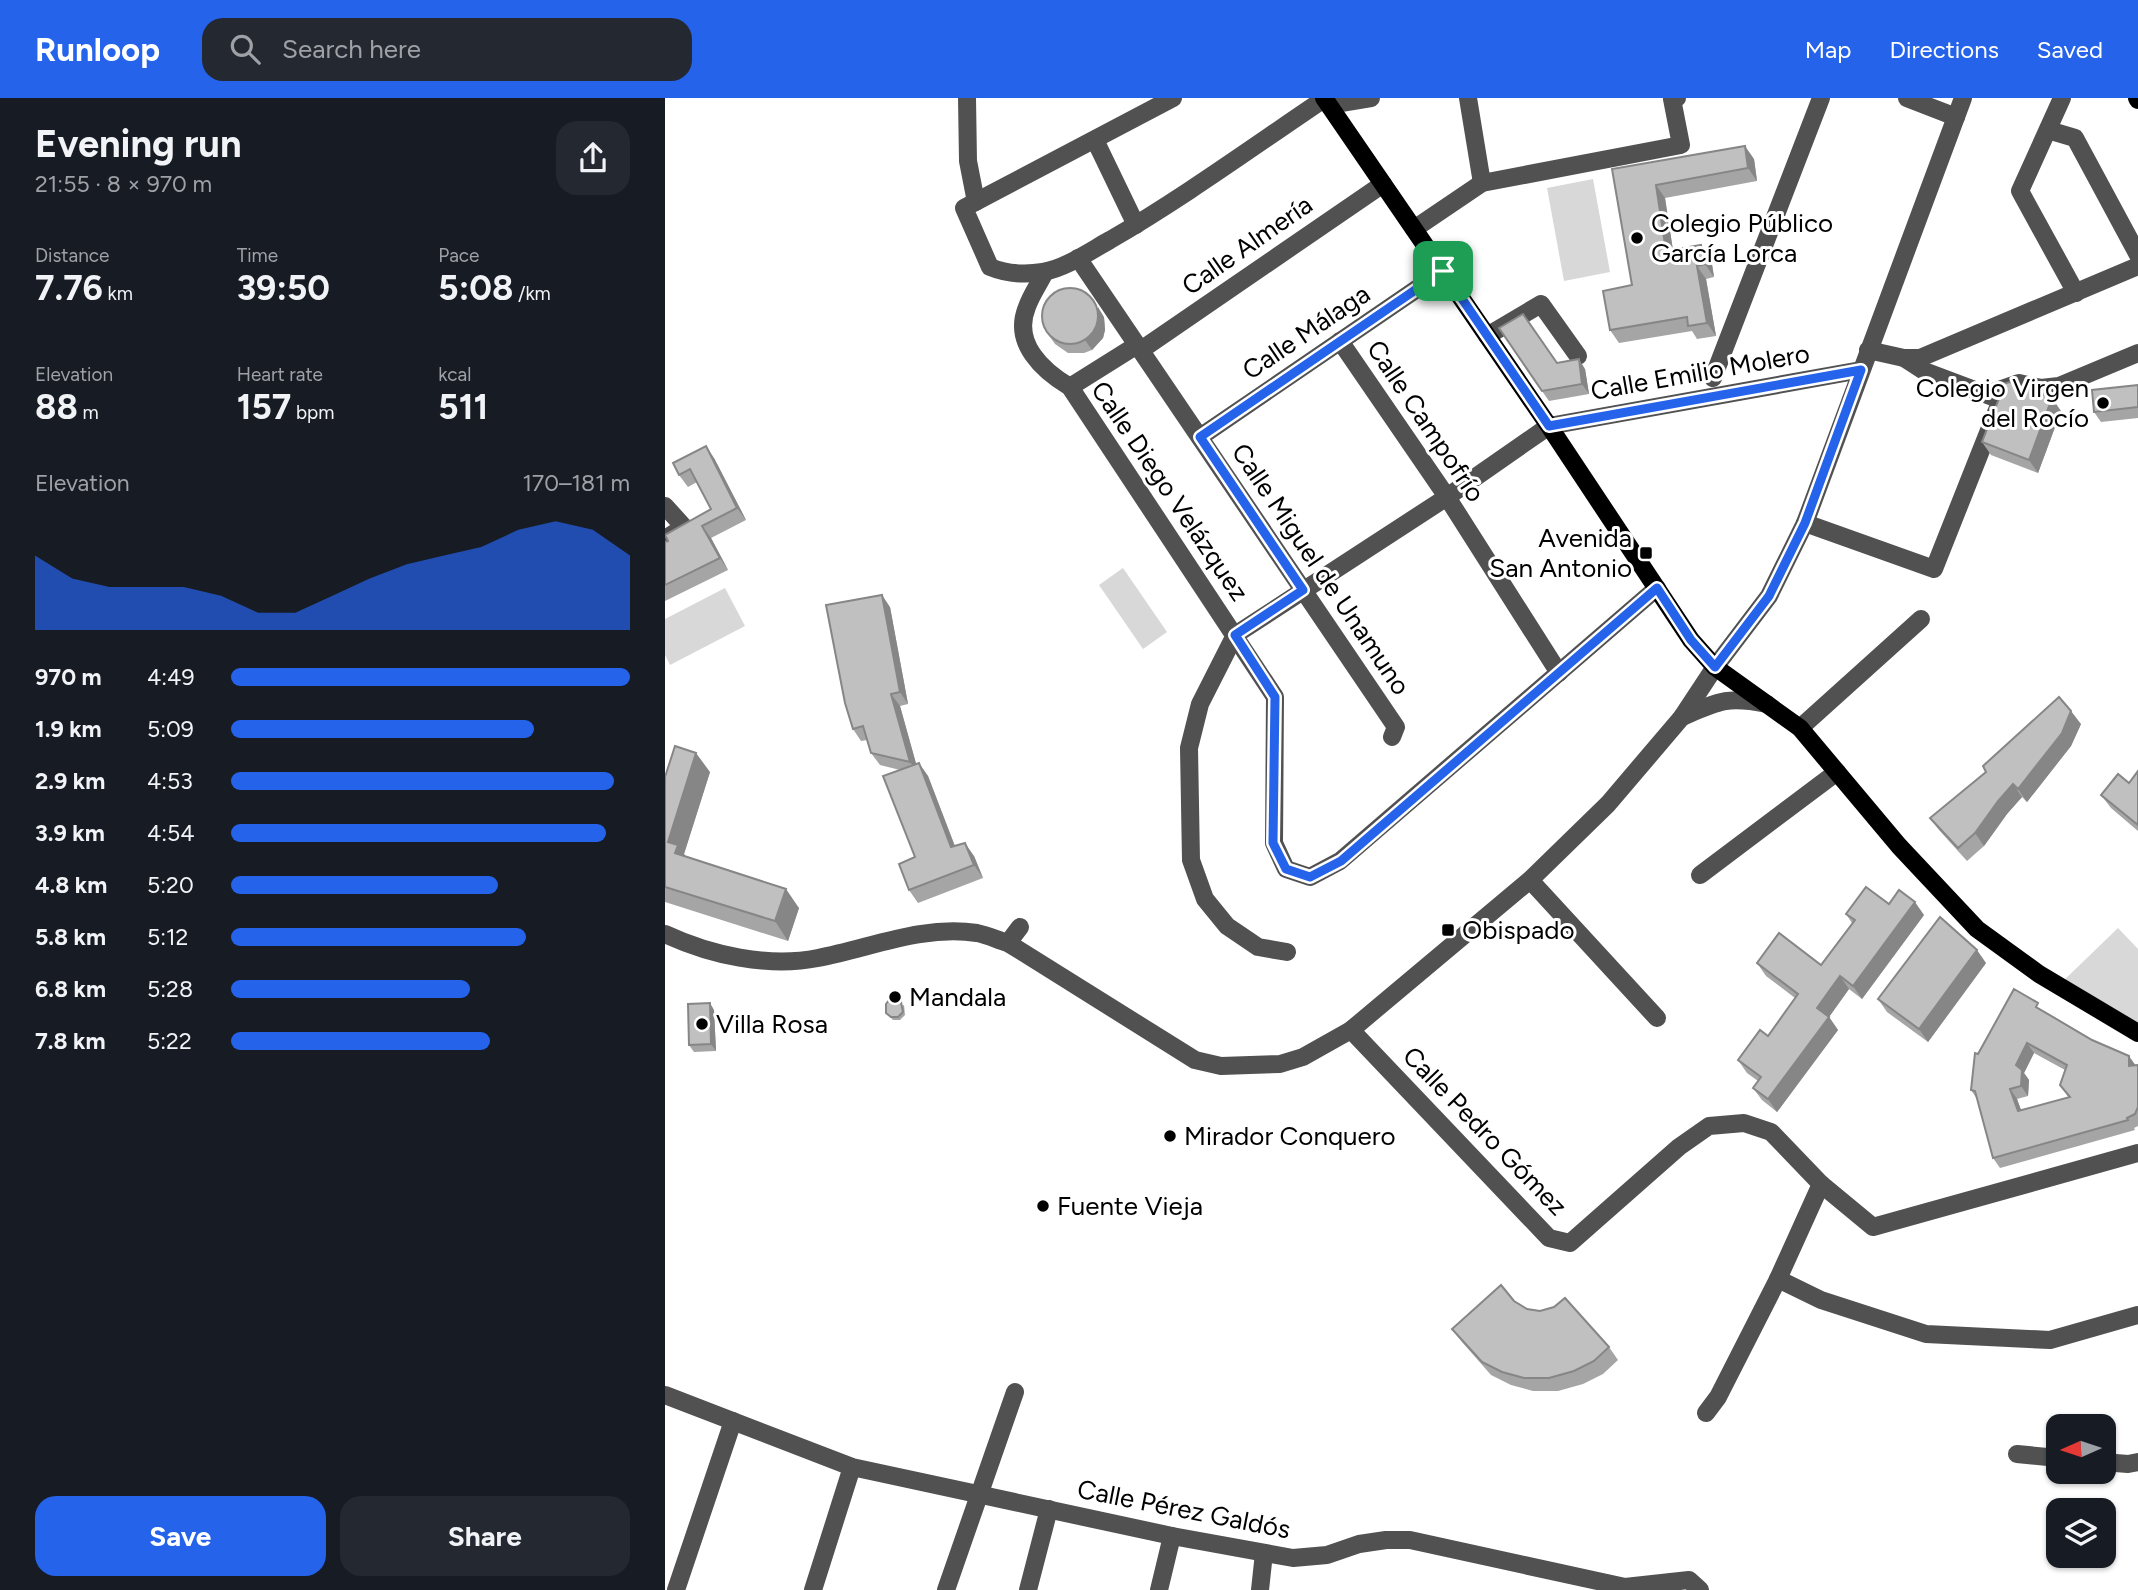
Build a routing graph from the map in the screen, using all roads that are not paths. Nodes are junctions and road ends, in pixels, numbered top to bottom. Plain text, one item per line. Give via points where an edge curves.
1 (967, 98) edge
2 (1138, 98) edge
3 (1173, 98) edge
4 (1371, 98) edge
5 (1468, 98) edge
6 (1677, 98) edge
7 (1821, 98) edge
8 (1907, 98) edge
9 (1963, 98) edge
10 (2062, 98) edge
11 (1326, 101) edge
12 (1956, 117) junction
13 (1136, 118) junction
14 (2048, 130) junction
15 (1095, 140) junction
16 (1482, 183) junction
17 (1383, 184) junction
18 (970, 205) junction
19 (1136, 225) junction
20 (1414, 229) junction
21 (2138, 255) edge
22 (1079, 258) junction
23 (2138, 266) edge
24 (1443, 271) junction
25 (1045, 272) junction
26 (2076, 293) junction
27 (1487, 336) junction
28 (1340, 341) junction
29 (1139, 347) junction
30 (1868, 350) junction
31 (2138, 353) edge
32 (1578, 356) edge
33 (1904, 358) junction
34 (1861, 370) junction
35 (1713, 378) dead end
36 (1070, 387) junction
37 (1994, 397) junction
38 (1549, 426) junction
39 (1200, 437) junction
40 (1447, 497) junction
41 (665, 506) edge
42 (1805, 523) junction
43 (665, 539) edge
44 (1657, 588) junction
45 (1303, 590) junction
46 (1921, 619) dead end
47 (1235, 635) junction
48 (1715, 667) junction
49 (1559, 673) junction
50 (1767, 704) junction
51 (1682, 717) junction
52 (1800, 728) junction
53 (1392, 737) dead end
54 (1837, 772) junction
55 (1700, 874) dead end
56 (1530, 880) junction
57 (1020, 927) dead end
58 (665, 934) edge
59 (1008, 943) junction
60 (1287, 952) dead end
61 (1657, 1018) dead end
62 (1351, 1030) junction
63 (2138, 1033) edge
64 (2138, 1153) edge
65 (1821, 1184) junction
66 (1777, 1279) junction
67 (2138, 1315) edge
68 (1015, 1392) dead end
69 (665, 1395) edge
70 (1706, 1413) dead end
71 (733, 1421) junction
72 (2017, 1454) dead end
73 (2046, 1457) edge
74 (2138, 1462) edge
75 (2116, 1463) edge
76 (852, 1467) junction
77 (979, 1495) junction
78 (1049, 1509) junction
79 (1172, 1536) junction
80 (1264, 1553) junction
81 (1609, 1586) edge
82 (677, 1590) edge
83 (813, 1590) edge
84 (946, 1590) edge
85 (1028, 1590) edge
86 (1159, 1590) edge
87 (1260, 1590) edge
88 (1700, 1590) edge

1 - 18 street
2 - 13 street
3 - 13 street
4 - 11 street
5 - 16 street
6 - 16 street via 1672,99 1681,145
7 - 35 street
8 - 12 street
9 - 12 street
10 - 14 street
11 - 17 main road
11 - 19 street
12 - 30 street
13 - 15 street
14 - 21 street via 2075,138
14 - 26 street via 2020,191
15 - 18 street
15 - 19 street
16 - 20 street
17 - 20 main road
17 - 29 street, Calle Almería
18 - 25 street via 990,267 1012,273
19 - 22 street
20 - 24 main road
22 - 25 street
22 - 29 street, Calle Miguel de Unamuno
23 - 26 street
24 - 27 main road
24 - 28 street, Calle Málaga
25 - 36 street, Calle Diego Velázquez via 1025,310 1024,334 1031,356
26 - 33 street via 1920,358
27 - 32 street via 1541,304
27 - 38 main road
28 - 39 street, Calle Málaga
28 - 40 street, Calle Campofrío
29 - 36 street, Calle Almería
29 - 39 street, Calle Miguel de Unamuno
30 - 33 street
30 - 34 street
31 - 37 street via 2059,386 2019,383
33 - 37 street via 1924,372
34 - 38 street, Calle Emilio Molero
34 - 42 street
36 - 47 street, Calle Diego Velázquez
37 - 42 street via 1934,569
38 - 40 street
38 - 44 main road
39 - 45 street, Calle Miguel de Unamuno
40 - 45 street
40 - 49 street, Calle Campofrío
41 - 43 street via 684,527
42 - 48 street via 1769,596
44 - 48 main road
44 - 49 street
45 - 47 street
45 - 53 street, Calle Miguel de Unamuno via 1396,727
46 - 52 street
47 - 49 street via 1275,697 1273,843 1286,869 1310,877 1341,861
47 - 60 street, Calle Diego Velázquez via 1200,704 1189,748 1191,860 1205,900 1227,926 1258,947
48 - 50 main road
48 - 51 street
50 - 51 street via 1719,701
50 - 52 main road
51 - 56 street via 1608,804
52 - 54 main road
54 - 55 street
54 - 63 main road via 1933,885 1977,929 2039,974
56 - 61 street
56 - 62 street
57 - 59 street
58 - 59 street via 740,958 777,961 815,959 917,933 978,933
59 - 62 street via 1162,1041 1195,1059 1221,1066 1280,1064 1303,1057
62 - 65 street, Calle Pedro Gómez via 1549,1238 1570,1243 1709,1126 1744,1124 1771,1132
64 - 65 street via 1874,1227
65 - 66 street
66 - 67 street via 1821,1300 1926,1334 2050,1340
66 - 70 street
68 - 77 street
69 - 71 street, Calle Pérez Galdós
71 - 76 street, Calle Pérez Galdós
71 - 82 street
72 - 73 street
74 - 75 street
76 - 77 street, Calle Pérez Galdós
76 - 83 street
77 - 78 street, Calle Pérez Galdós
77 - 84 street
78 - 79 street, Calle Pérez Galdós
78 - 85 street
79 - 80 street, Calle Pérez Galdós
79 - 86 street
80 - 81 street, Calle Pérez Galdós via 1305,1557 1359,1544 1411,1540
80 - 87 street
81 - 88 street, Calle Pérez Galdós via 1689,1580

